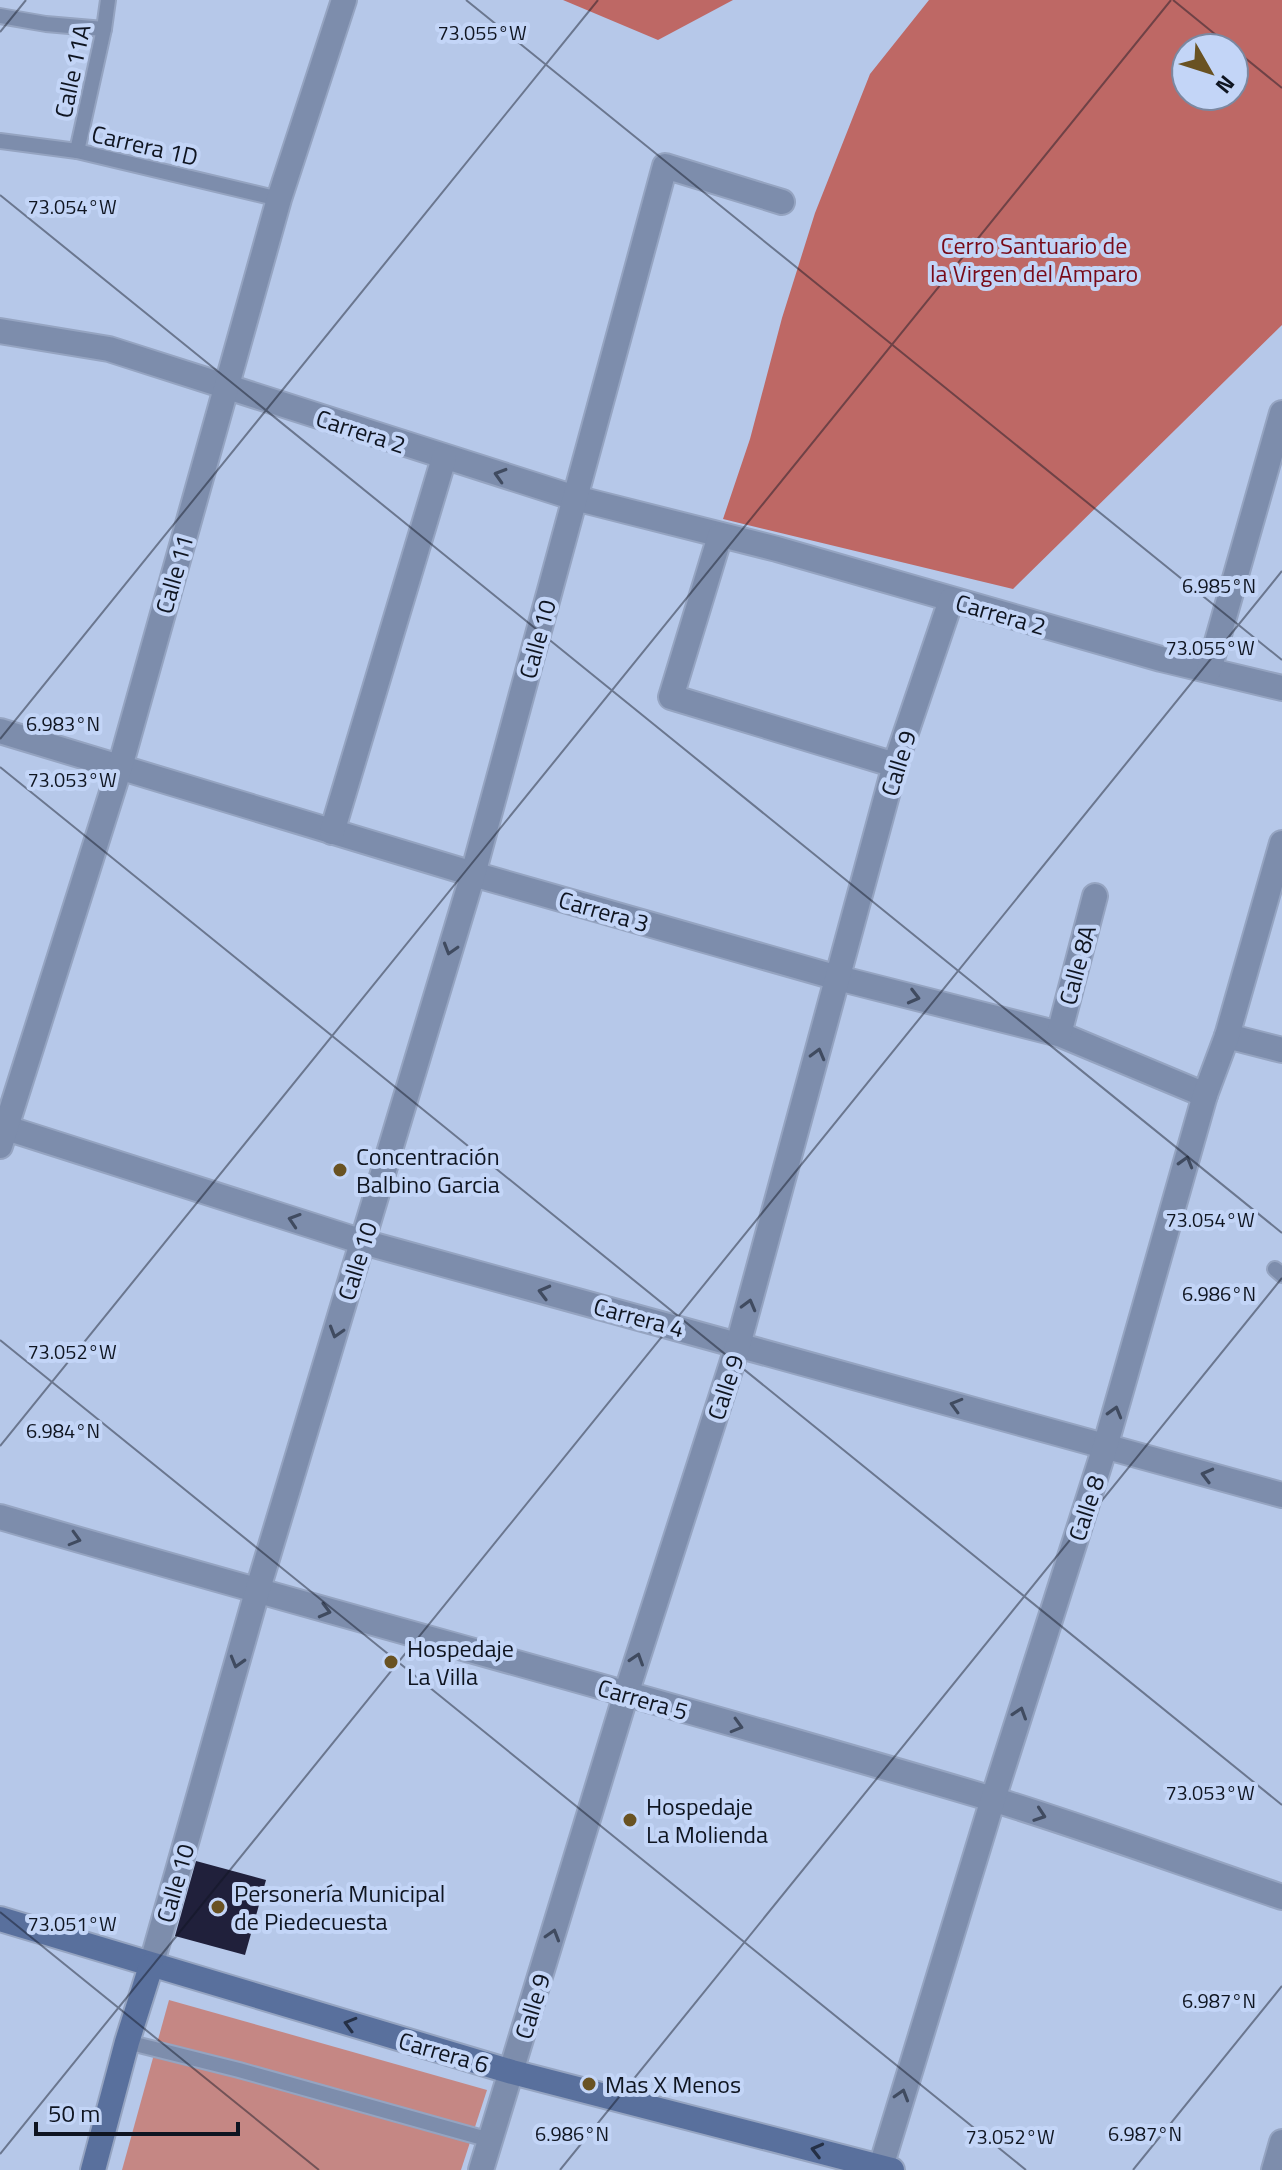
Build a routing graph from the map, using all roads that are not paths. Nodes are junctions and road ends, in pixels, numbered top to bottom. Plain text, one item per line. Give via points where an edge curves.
1 (108, 0) edge
2 (344, 0) edge
3 (0, 16) edge
4 (104, 29) junction
5 (0, 141) edge
6 (77, 151) junction
7 (279, 199) junction
8 (782, 202) dead end
9 (0, 331) edge
10 (226, 387) junction
11 (1282, 413) edge
12 (444, 458) junction
13 (575, 498) junction
14 (720, 536) junction
15 (951, 600) junction
16 (1209, 670) junction
17 (1282, 688) edge
18 (0, 731) edge
19 (895, 765) junction
20 (120, 767) junction
21 (332, 832) junction
22 (1282, 843) edge
23 (473, 874) junction
24 (1095, 896) dead end
25 (838, 978) junction
26 (1059, 1034) junction
27 (1227, 1036) junction
28 (1282, 1050) edge
29 (1205, 1095) junction
30 (2, 1133) edge
31 (363, 1242) junction
32 (738, 1345) junction
33 (1105, 1447) junction
34 (1282, 1495) edge
35 (0, 1517) edge
36 (257, 1592) junction
37 (626, 1694) junction
38 (993, 1799) junction
39 (1282, 1897) edge
40 (0, 1919) edge
41 (151, 1966) junction
42 (127, 2042) junction
43 (512, 2072) junction
44 (490, 2140) junction
45 (1282, 2142) edge
46 (884, 2169) edge
47 (93, 2170) edge
48 (481, 2170) edge
49 (1274, 2170) edge

1 - 4 lane, Calle 11A
2 - 7 street, Calle 11
3 - 4 lane
4 - 6 lane, Calle 11A
5 - 6 lane, Carrera 1D
6 - 7 lane, Carrera 1D
7 - 10 street, Calle 11
8 - 13 street, Calle 10 via 665,166
9 - 10 street, Carrera 2 via 109,349
10 - 12 street, Carrera 2
10 - 20 street, Calle 11
11 - 16 street
13 -> 12 street, Carrera 2
12 - 21 street
13 - 14 street, Carrera 2
13 - 23 street, Calle 10
14 - 15 street, Carrera 2
14 - 19 street via 671,697
15 - 16 street, Carrera 2
15 - 19 street, Calle 9
16 - 17 street, Carrera 2
18 - 20 street, Carrera 3
19 - 25 street, Calle 9
20 - 21 street, Carrera 3
20 - 30 street, Calle 11
21 - 23 street, Carrera 3
22 - 27 street, Calle 8
23 - 25 street, Carrera 3
23 -> 31 street, Calle 10
24 - 26 street, Calle 8A
25 -> 26 street, Carrera 3
32 -> 25 street, Calle 9
26 - 29 street, Carrera 3
27 - 28 street
27 - 29 street, Calle 8
33 -> 29 street, Calle 8
31 -> 30 street, Carrera 4
32 -> 31 street, Carrera 4
31 -> 36 street, Calle 10
33 -> 32 street, Carrera 4
37 -> 32 street, Calle 9
34 -> 33 street, Carrera 4
38 -> 33 street, Calle 8
35 -> 36 street, Carrera 5
36 -> 37 street, Carrera 5
36 -> 41 street, Calle 10
37 -> 38 street, Carrera 5
43 -> 37 street, Calle 9
38 -> 39 street, Carrera 5
46 -> 38 street, Calle 8
40 - 41 street, Carrera 6
41 - 42 street, Calle 10
43 -> 41 street, Carrera 6
42 - 44 lane
42 - 47 street, Calle 10
43 - 44 street, Calle 9
46 -> 43 street, Carrera 6
44 - 48 street, Calle 9
45 - 49 street

